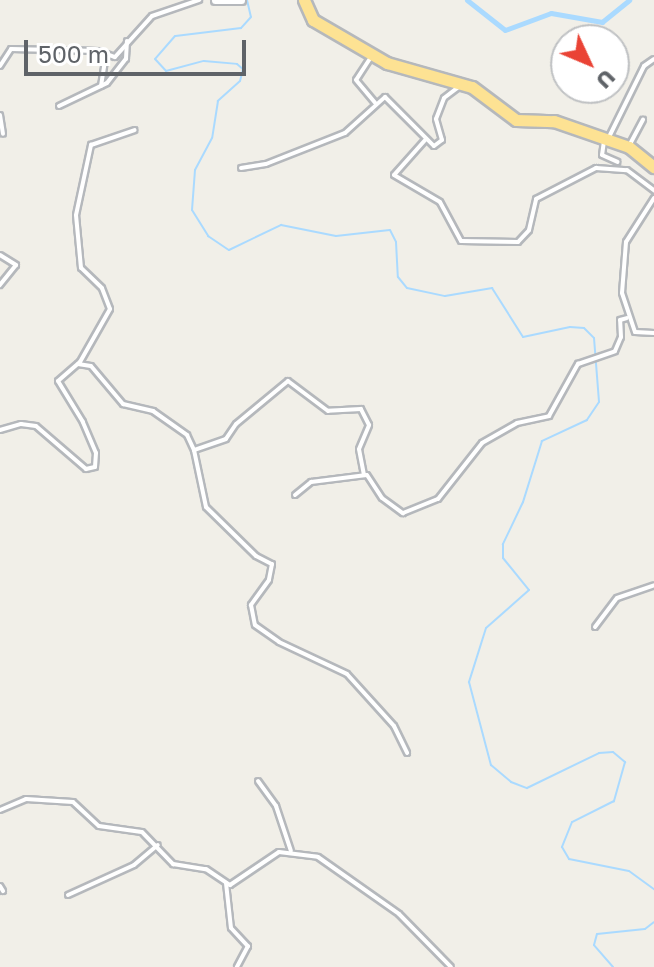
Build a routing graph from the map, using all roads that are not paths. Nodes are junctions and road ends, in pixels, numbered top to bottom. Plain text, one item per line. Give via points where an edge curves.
1 (199, 0) edge
2 (215, 0) edge
3 (304, 0) edge
4 (240, 1) edge
5 (128, 39) junction
6 (106, 54) junction
7 (372, 55) junction
8 (654, 59) edge
9 (0, 66) edge
10 (463, 84) junction
11 (101, 86) junction
12 (375, 103) junction
13 (59, 106) dead end
14 (0, 115) edge
15 (643, 120) dead end
16 (135, 130) dead end
17 (3, 134) dead end
18 (426, 139) junction
19 (606, 139) junction
20 (629, 147) junction
21 (618, 162) dead end
22 (654, 167) edge
23 (241, 168) dead end
24 (654, 190) edge
25 (654, 198) edge
26 (0, 255) edge
27 (0, 285) edge
28 (627, 318) junction
29 (654, 333) edge
30 (78, 364) junction
31 (0, 430) edge
32 (194, 450) junction
33 (364, 475) junction
34 (295, 495) dead end
35 (654, 585) edge
36 (595, 627) dead end
37 (407, 753) dead end
38 (258, 781) dead end
39 (0, 810) edge
40 (158, 845) junction
41 (291, 851) junction
42 (226, 883) junction
43 (68, 895) dead end
44 (237, 967) edge
45 (451, 967) edge

1 - 5 street via 152,16
2 - 4 main road
3 - 7 highway via 313,20
5 - 6 street via 115,57
5 - 11 street via 126,59
6 - 9 street via 11,49
6 - 11 street
7 - 10 highway via 400,69
7 - 12 street via 356,80
8 - 19 street via 644,66
10 - 18 street via 446,95 436,118 442,141 433,146
10 - 19 highway via 484,93 516,120 538,118
11 - 13 street
12 - 18 street via 386,98
12 - 23 street via 359,125 345,133 276,161
14 - 17 street
15 - 20 street
16 - 30 street via 93,143 86,163 76,215 81,268 111,304
18 - 24 street via 394,175 440,202 461,241 518,242 529,230 536,199 596,168 627,170
19 - 20 highway
19 - 21 street via 602,155
20 - 22 highway
25 - 28 street via 625,245 622,293
26 - 27 street via 16,265
28 - 29 street via 639,335
28 - 33 street via 620,320 619,345 604,356 584,360 566,379 549,416 517,423 482,443 438,499 403,513 382,498 372,477
30 - 31 street via 59,378 59,387 89,436 96,453 94,469 86,469 36,426
30 - 32 street via 89,365 123,404 153,411 187,435
32 - 33 street via 226,439 236,424 288,381 328,411 361,409 369,425 359,449
32 - 37 street via 206,507 256,556 272,564 270,578 251,605 255,625 347,674 394,726
33 - 34 street via 311,482
35 - 36 street via 617,598
38 - 41 street via 276,806
39 - 40 street via 31,798 73,802 99,826 138,830
40 - 42 street via 173,864 206,869
40 - 43 street via 134,865
41 - 42 street via 272,856 236,884
41 - 45 street via 329,863 399,914
42 - 44 street via 231,928 248,946

